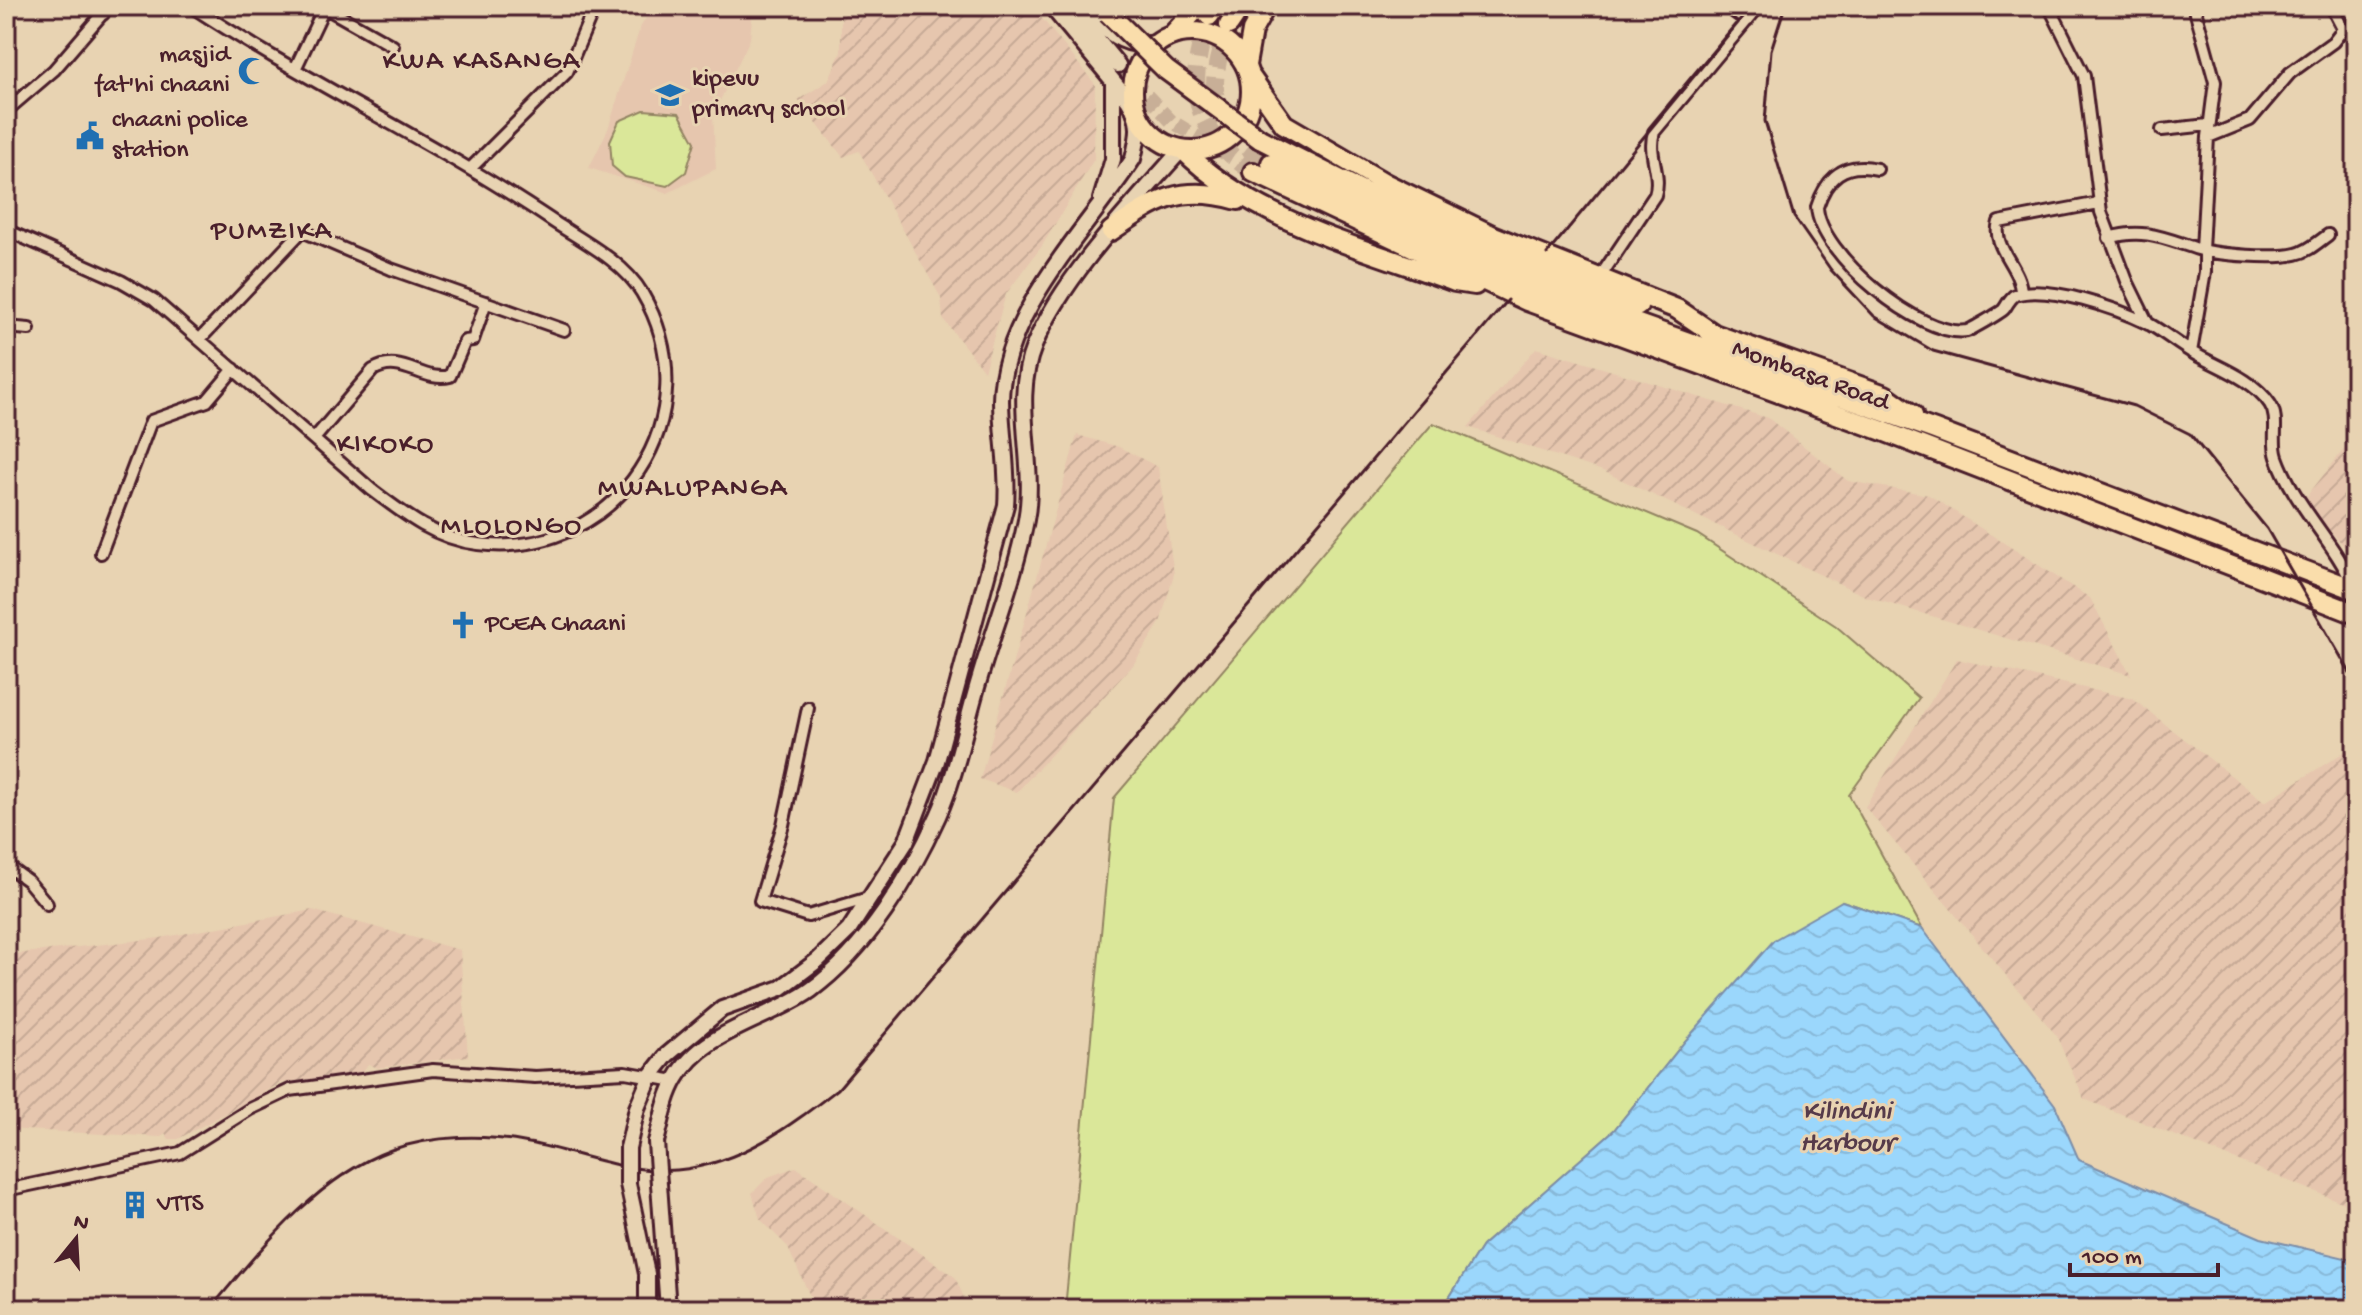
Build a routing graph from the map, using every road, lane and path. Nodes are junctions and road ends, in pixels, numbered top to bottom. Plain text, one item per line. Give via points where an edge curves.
1 (92, 6) edge
2 (191, 6) edge
3 (595, 6) edge
4 (1051, 6) edge
5 (1069, 6) edge
6 (1083, 6) edge
7 (1242, 6) edge
8 (1266, 6) edge
9 (1726, 6) edge
10 (1759, 6) edge
11 (2049, 6) edge
12 (2194, 6) edge
13 (2331, 6) edge
14 (324, 7) edge
15 (1208, 9) edge
16 (106, 10) edge
17 (1105, 10) edge
18 (1747, 21) junction
19 (1229, 25) tunnel mouth
20 (1164, 39) junction
21 (393, 46) dead end
22 (1118, 65) tunnel mouth
23 (296, 67) junction
24 (1248, 71) junction
25 (1113, 83) junction
26 (6, 111) edge
27 (1138, 115) junction
28 (2208, 125) junction
29 (2162, 130) dead end
30 (2208, 137) junction
31 (1182, 149) junction
32 (1271, 163) tunnel mouth
33 (471, 168) junction
34 (1877, 169) dead end
35 (1253, 172) tunnel mouth
36 (2099, 203) junction
37 (1260, 206) junction
38 (1097, 211) junction
39 (6, 230) edge
40 (1111, 231) junction
41 (2328, 235) dead end
42 (2109, 238) junction
43 (2204, 251) junction
44 (1600, 277) junction
45 (1494, 287) junction
46 (2021, 293) junction
47 (486, 302) junction
48 (2148, 324) junction
49 (6, 327) edge
50 (29, 329) dead end
51 (564, 330) dead end
52 (1714, 334) junction
53 (201, 338) junction
54 (2191, 352) junction
55 (234, 369) junction
56 (1935, 430) junction
57 (314, 439) junction
58 (101, 553) dead end
59 (2355, 590) edge
60 (2356, 614) edge
61 (808, 708) dead end
62 (6, 865) edge
63 (874, 896) junction
64 (47, 904) dead end
65 (651, 1075) junction
66 (675, 1081) junction
67 (6, 1190) edge
68 (647, 1309) edge
69 (668, 1309) edge

1 - 16 street
2 - 23 street
3 - 33 street via 563,77
4 - 25 main road
5 - 22 main road
6 - 20 main road via 1110,34 1132,43
7 - 19 highway
8 - 24 highway via 1252,31
9 - 18 street
10 - 18 street
11 - 36 street via 2087,86
12 - 28 street via 2215,82
13 - 30 street via 2342,25 2338,38 2290,73 2250,120
14 - 21 street
14 - 23 street
15 - 20 highway
16 - 26 street via 54,70
17 - 52 highway, bridge via 1166,70 1260,139 1491,251
18 - 44 street via 1654,132 1655,195
20 - 24 highway via 1187,32 1213,36 1232,48
20 - 27 highway via 1142,60 1135,78
23 - 33 street
24 - 31 highway via 1251,95 1236,130 1204,149
24 - 44 highway via 1284,124 1342,160 1466,223
25 - 27 main road
25 - 38 main road via 1113,159
27 - 31 highway via 1149,131
27 - 38 main road via 1133,159
28 - 29 street
28 - 30 street
30 - 43 street
31 - 37 highway via 1204,171
31 - 40 main road
32 - 56 highway, Mombasa Road via 1523,281
33 - 57 street via 598,252 644,295 666,368 662,426 645,462 614,503 579,527 528,542 478,544 438,534 401,513
34 - 46 street via 1857,165 1841,171 1826,184 1817,207 1839,256 1853,271 1913,315 1961,331 2002,312 2011,297
35 - 45 highway, Mombasa Road
36 - 42 street
36 - 46 street via 1999,222 2001,247 2019,277
37 - 40 highway via 1212,193 1184,192 1155,201
37 - 45 highway via 1455,282
38 - 63 main road via 1027,309 1005,372 1001,400 1009,472 1006,505 927,791 906,842
39 - 53 street via 137,289
40 - 66 main road via 1048,316 1032,349 1024,401 1027,519 939,813 911,869 861,942 811,990 704,1049
41 - 43 street via 2295,254
42 - 43 street via 2159,234
42 - 48 street
43 - 54 street
44 - 52 highway via 1677,309
45 - 60 highway, Mombasa Road
46 - 48 street via 2062,293
47 - 51 street
47 - 53 street via 302,231
47 - 57 street via 473,340 465,341 450,376 383,364
48 - 54 street
49 - 50 street
52 - 56 highway via 1885,395
53 - 55 street
54 - 59 street via 2246,381 2269,403 2274,449 2286,480 2341,560
55 - 57 street
55 - 58 street via 207,401 151,421
56 - 59 highway, Mombasa Road
61 - 63 street via 760,901 808,916
62 - 64 street
63 - 65 main road via 818,960 781,988 722,1009
65 - 66 street
65 - 67 street via 535,1077 433,1070 290,1090 180,1153
65 - 68 main road, bridge via 628,1148 628,1184 647,1274
66 - 69 main road, bridge via 656,1142

